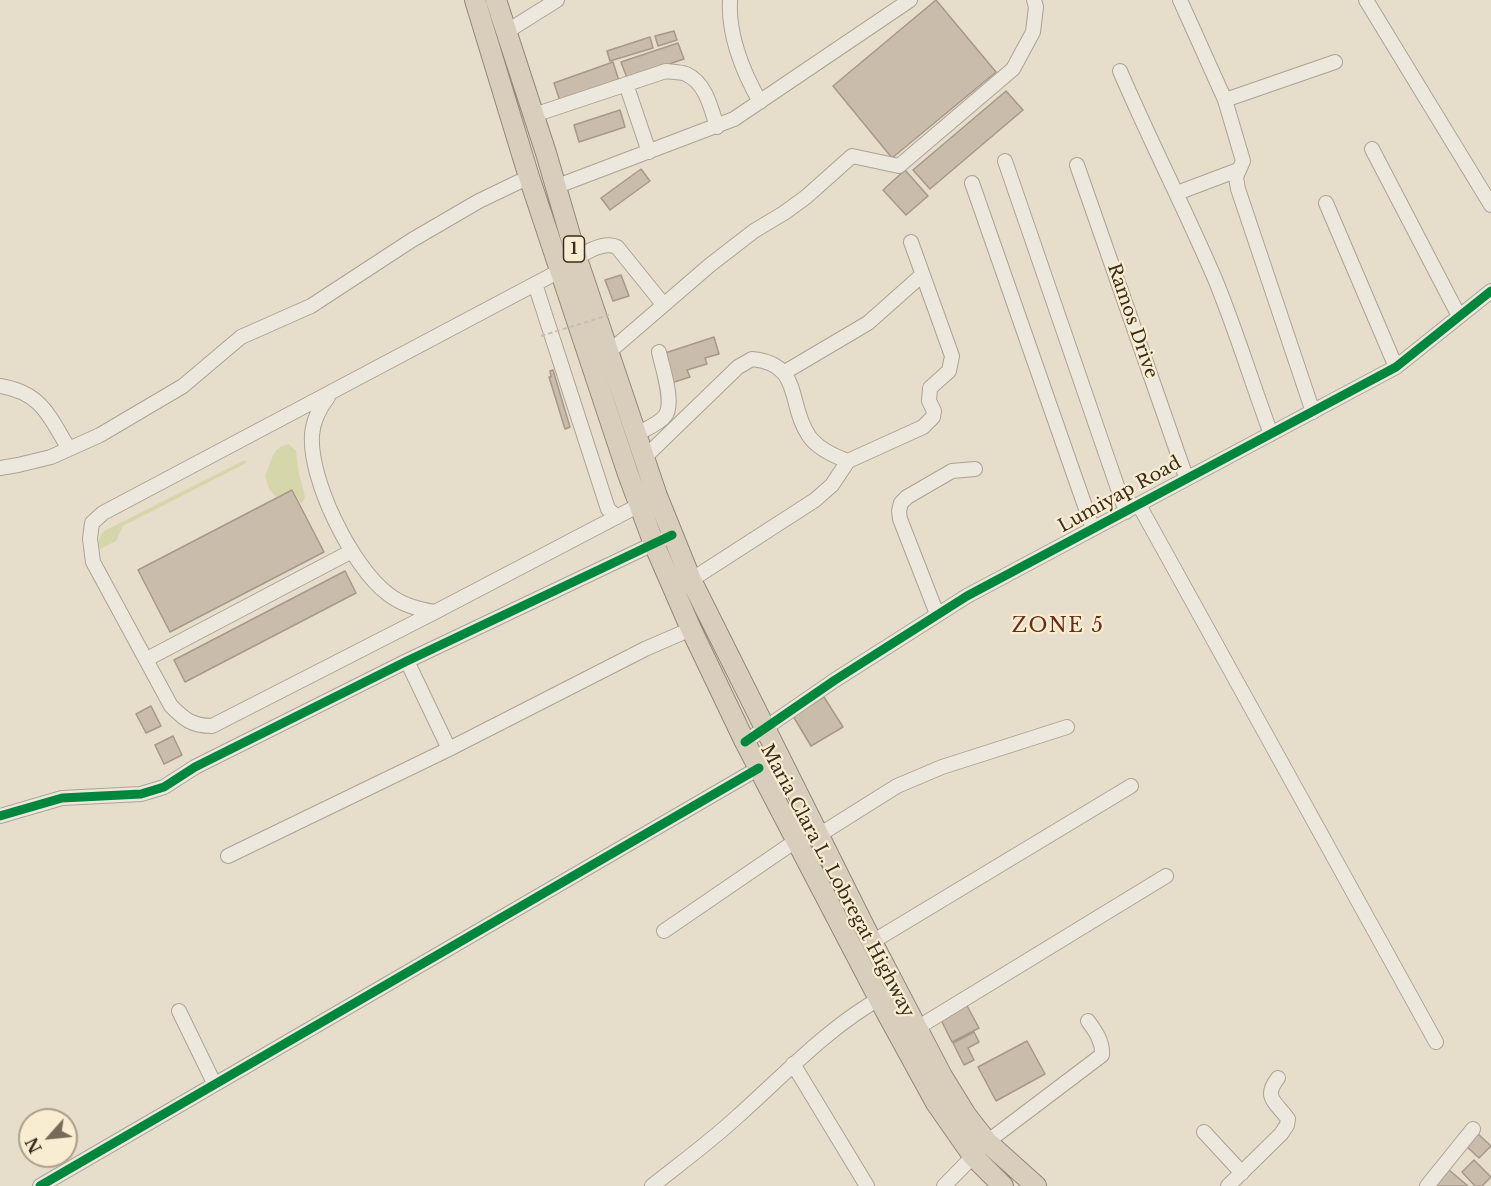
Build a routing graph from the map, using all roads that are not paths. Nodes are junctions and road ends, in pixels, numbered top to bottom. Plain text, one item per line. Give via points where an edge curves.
1 (475, 0) edge
2 (496, 0) edge
3 (557, 0) edge
4 (730, 0) edge
5 (910, 0) edge
6 (1034, 0) edge
7 (1180, 0) edge
8 (1366, 0) edge
9 (506, 32) junction
10 (1335, 62) dead end
11 (1120, 71) dead end
12 (626, 84) junction
13 (1225, 100) junction
14 (760, 102) junction
15 (534, 115) junction
16 (717, 127) junction
17 (1372, 149) dead end
18 (649, 152) junction
19 (1005, 161) dead end
20 (1077, 165) dead end
21 (1238, 170) junction
22 (529, 177) junction
23 (972, 183) dead end
24 (555, 187) junction
25 (1178, 193) junction
26 (1326, 203) dead end
27 (1491, 205) edge
28 (911, 242) dead end
29 (577, 260) junction
30 (560, 271) junction
31 (922, 275) junction
32 (535, 284) junction
33 (1491, 291) edge
34 (663, 304) junction
35 (1459, 316) junction
36 (609, 352) junction
37 (659, 352) dead end
38 (1396, 367) junction
39 (785, 372) junction
40 (0, 386) edge
41 (330, 393) junction
42 (1313, 412) junction
43 (637, 434) junction
44 (1271, 434) junction
45 (69, 448) junction
46 (645, 457) junction
47 (848, 461) junction
48 (0, 468) edge
49 (975, 469) dead end
50 (1186, 477) junction
51 (648, 500) junction
52 (1139, 505) junction
53 (1126, 512) junction
54 (617, 517) junction
55 (1093, 529) junction
56 (672, 535) junction
57 (654, 544) junction
58 (352, 551) junction
59 (691, 580) junction
60 (435, 612) junction
61 (937, 614) junction
62 (690, 629) junction
63 (147, 659) junction
64 (407, 661) junction
65 (765, 728) junction
66 (1067, 728) dead end
67 (745, 742) junction
68 (449, 749) junction
69 (759, 768) junction
70 (1131, 786) dead end
71 (0, 816) edge
72 (819, 835) junction
73 (797, 840) junction
74 (228, 856) dead end
75 (1166, 876) dead end
76 (664, 931) dead end
77 (872, 942) junction
78 (888, 994) junction
79 (179, 1011) dead end
80 (1088, 1021) dead end
81 (917, 1028) junction
82 (1436, 1042) dead end
83 (793, 1064) junction
84 (1278, 1078) dead end
85 (214, 1083) junction
86 (1473, 1129) dead end
87 (1204, 1132) dead end
88 (980, 1149) junction
89 (1242, 1173) junction
90 (39, 1186) edge
91 (652, 1186) edge
92 (867, 1186) edge
93 (944, 1186) edge
94 (1003, 1186) edge
95 (1036, 1186) edge
96 (1228, 1186) edge
97 (1427, 1186) edge

1 - 22 highway, Maria Clara L. Lobregat Highway / 1
2 - 9 highway, Maria Clara L. Lobregat Highway / 1
3 - 9 street
4 - 14 street via 734,37 744,71
5 - 14 street
6 - 34 street via 1033,32 1013,69 899,166 852,156 806,197 734,246
7 - 13 street
8 - 27 street
9 - 15 highway, Maria Clara L. Lobregat Highway / 1
10 - 13 street
11 - 25 street via 1160,163
12 - 15 street
12 - 16 street via 666,70 685,74 708,97
12 - 18 street
13 - 21 street via 1243,161
14 - 16 street
15 - 24 highway, Maria Clara L. Lobregat Highway / 1
16 - 18 street
17 - 35 street
18 - 24 street
19 - 53 street
20 - 50 street, Ramos Drive
21 - 25 street
21 - 42 street via 1238,189
22 - 30 highway, Maria Clara L. Lobregat Highway / 1
22 - 45 street via 412,240 311,306 241,337 183,386 100,435
23 - 55 street
24 - 29 highway, Maria Clara L. Lobregat Highway / 1
25 - 44 street via 1216,282
26 - 38 street
28 - 31 street
29 - 30 street
29 - 34 street via 606,244 617,247
29 - 36 highway, Maria Clara L. Lobregat Highway / 1
30 - 32 street
30 - 51 highway, Maria Clara L. Lobregat Highway / 1
31 - 39 street via 868,323
31 - 47 street via 952,356 949,371 930,388 933,417 923,427
32 - 41 street
32 - 54 street via 608,509
33 - 35 street, Lumiyap Road
34 - 36 street
35 - 38 street, Lumiyap Road
36 - 43 highway, Maria Clara L. Lobregat Highway / 1
37 - 43 street via 668,411
38 - 42 street, Lumiyap Road
39 - 46 street via 759,360 746,361
39 - 47 street via 810,438 832,455
40 - 45 street via 18,389 34,398
41 - 58 street via 316,412 312,435 316,471 335,522
41 - 63 street via 103,513 92,523 93,562
42 - 44 street, Lumiyap Road
43 - 46 highway, Maria Clara L. Lobregat Highway / 1
44 - 50 street, Lumiyap Road
45 - 48 street via 40,460
46 - 51 highway, Maria Clara L. Lobregat Highway / 1
47 - 59 street via 832,485 815,500
49 - 61 street via 952,471 907,497 898,511
50 - 52 street, Lumiyap Road
51 - 54 street
51 - 56 highway, Maria Clara L. Lobregat Highway / 1
51 - 57 highway, Maria Clara L. Lobregat Highway / 1
52 - 53 street, Lumiyap Road
52 - 82 street
53 - 55 street, Lumiyap Road
54 - 60 street
55 - 61 street, Lumiyap Road
56 - 57 street
56 - 59 highway, Maria Clara L. Lobregat Highway / 1
57 - 62 highway, Maria Clara L. Lobregat Highway / 1
57 - 64 street
58 - 60 street via 387,594 413,608
58 - 63 street
59 - 65 highway, Maria Clara L. Lobregat Highway / 1
60 - 63 street via 212,726 187,722 171,706
61 - 65 street, Lumiyap Road
62 - 67 highway, Maria Clara L. Lobregat Highway / 1
62 - 68 street
64 - 68 street
64 - 71 street via 195,767 164,787 141,794 62,798
65 - 67 street, Lumiyap Road
65 - 72 highway, Maria Clara L. Lobregat Highway / 1
66 - 72 street via 942,767 897,786
67 - 69 highway, Maria Clara L. Lobregat Highway / 1
68 - 74 street
69 - 73 highway, Maria Clara L. Lobregat Highway / 1
69 - 85 street
70 - 77 street
72 - 77 highway, Maria Clara L. Lobregat Highway / 1
73 - 76 street
73 - 78 highway, Maria Clara L. Lobregat Highway / 1
75 - 81 street
77 - 78 highway, Maria Clara L. Lobregat Highway / 1
78 - 81 highway, Maria Clara L. Lobregat Highway / 1
78 - 83 street via 835,1029
78 - 88 highway, Maria Clara L. Lobregat Highway / 1 via 936,1103
79 - 85 street
80 - 88 street via 1099,1037 1102,1055
81 - 88 highway, Maria Clara L. Lobregat Highway / 1
83 - 91 street via 737,1117
83 - 92 street
84 - 89 street via 1271,1086 1271,1095 1288,1119 1287,1125
85 - 90 street
86 - 97 street
87 - 89 street
88 - 93 street
88 - 94 highway, Maria Clara L. Lobregat Highway / 1
88 - 95 highway, Maria Clara L. Lobregat Highway / 1
89 - 96 street

